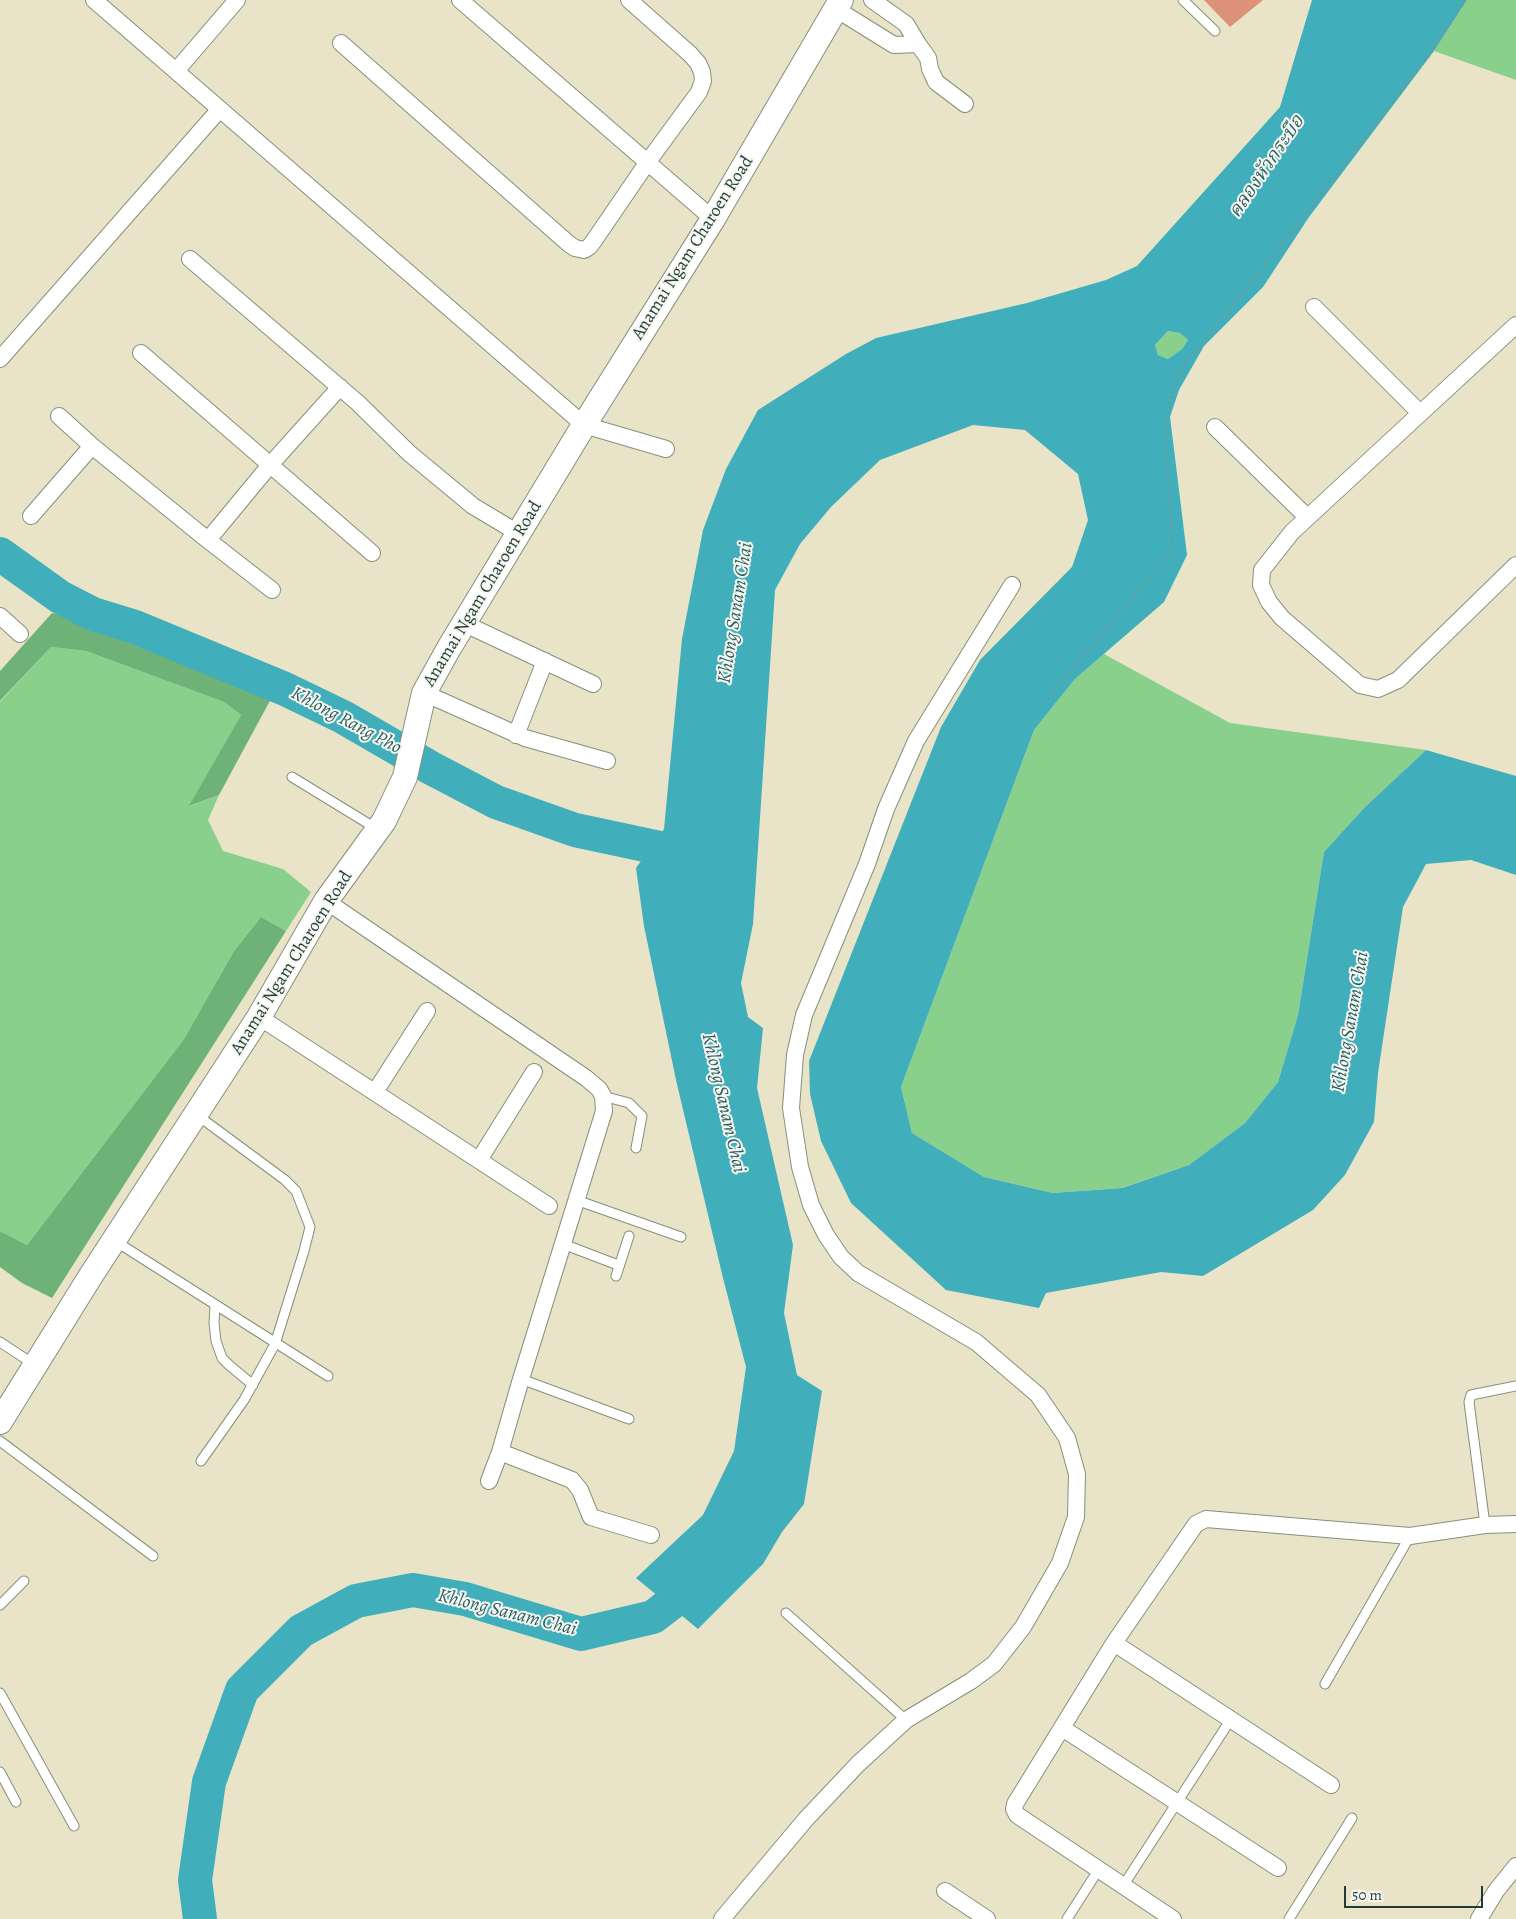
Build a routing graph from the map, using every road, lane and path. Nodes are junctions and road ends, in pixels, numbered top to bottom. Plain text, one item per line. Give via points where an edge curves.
1 (94, 0) edge
2 (237, 0) edge
3 (460, 0) edge
4 (628, 0) edge
5 (872, 0) edge
6 (1183, 0) edge
7 (1465, 0) edge
8 (839, 5) edge
9 (1214, 32) dead end
10 (341, 43) dead end
11 (918, 44) junction
12 (176, 71) junction
13 (965, 104) dead end
14 (220, 109) junction
15 (647, 163) junction
16 (713, 220) junction
17 (190, 259) dead end
18 (1314, 307) dead end
19 (1516, 325) edge
20 (141, 353) dead end
21 (0, 359) edge
22 (340, 387) junction
23 (1420, 414) junction
24 (59, 416) dead end
25 (584, 425) junction
26 (1215, 427) dead end
27 (92, 446) junction
28 (666, 449) dead end
29 (270, 465) junction
30 (31, 516) dead end
31 (1308, 517) junction
32 (518, 533) junction
33 (208, 540) junction
34 (372, 553) dead end
35 (1516, 565) edge
36 (1012, 585) dead end
37 (272, 590) dead end
38 (0, 616) edge
39 (463, 623) junction
40 (20, 634) dead end
41 (545, 661) junction
42 (593, 684) dead end
43 (424, 693) junction
44 (1048, 698) dead end
45 (516, 735) junction
46 (607, 761) dead end
47 (292, 777) dead end
48 (378, 830) junction
49 (326, 901) junction
50 (427, 1011) dead end
51 (260, 1016) junction
52 (534, 1072) dead end
53 (375, 1092) junction
54 (603, 1096) junction
55 (196, 1115) junction
56 (636, 1148) dead end
57 (479, 1160) junction
58 (576, 1200) junction
59 (549, 1206) dead end
60 (629, 1236) dead end
61 (681, 1237) dead end
62 (114, 1240) junction
63 (562, 1244) junction
64 (618, 1265) junction
65 (616, 1276) dead end
66 (215, 1305) junction
67 (0, 1342) edge
68 (275, 1344) junction
69 (35, 1365) junction
70 (328, 1376) dead end
71 (521, 1379) junction
72 (253, 1385) junction
73 (1516, 1386) edge
74 (629, 1419) dead end
75 (0, 1422) edge
76 (0, 1441) edge
77 (500, 1452) junction
78 (201, 1461) dead end
79 (489, 1481) dead end
80 (1516, 1524) edge
81 (1485, 1525) junction
82 (650, 1535) dead end
83 (1410, 1536) junction
84 (153, 1556) dead end
85 (24, 1581) dead end
86 (0, 1605) edge
87 (786, 1613) dead end
88 (1114, 1643) junction
89 (1325, 1684) dead end
90 (0, 1693) edge
91 (1231, 1719) junction
92 (906, 1720) junction
93 (1062, 1728) junction
94 (0, 1772) edge
95 (1331, 1785) dead end
96 (16, 1802) dead end
97 (1177, 1802) junction
98 (1352, 1818) dead end
99 (74, 1826) dead end
100 (1516, 1866) edge
101 (1278, 1868) dead end
102 (1099, 1869) junction
103 (1123, 1886) junction
104 (945, 1891) dead end
105 (722, 1919) edge
106 (987, 1919) edge
107 (1067, 1919) edge
108 (1172, 1919) edge
109 (1289, 1919) edge
110 (1479, 1919) edge

1 - 12 street
2 - 12 street
3 - 15 street
4 - 15 street via 690,54 702,72 703,81 698,92
5 - 11 street via 906,24
6 - 9 lane
7 - 44 path via 1428,58 1181,369 1172,390 1165,424 1172,544 1168,555
8 - 11 street via 894,45
8 - 16 street, Anamai Ngam Charoen Road
10 - 15 street via 575,248 589,248
11 - 13 street via 928,58 936,82
12 - 14 street
14 - 21 street
14 - 25 street
15 - 16 street
16 - 25 street, Anamai Ngam Charoen Road
17 - 22 street
18 - 23 street
19 - 23 street
20 - 29 street
22 - 29 street
22 - 32 street via 409,453 473,506
23 - 31 street
24 - 27 street
25 - 28 street
25 - 32 street, Anamai Ngam Charoen Road
26 - 31 street
27 - 30 street
27 - 33 street
29 - 33 street
29 - 34 street
31 - 35 street via 1262,570 1261,585 1282,618 1360,685 1378,689 1398,680
32 - 39 street, Anamai Ngam Charoen Road
33 - 37 street
36 - 92 street via 908,757 804,1015 795,1055 791,1108 800,1166 811,1205 826,1235 841,1257 858,1273 976,1342 1038,1395 1067,1438 1077,1474 1076,1517 1060,1563 1023,1627 994,1664
38 - 40 street
39 - 41 street
39 - 43 street, Anamai Ngam Charoen Road
41 - 42 street
41 - 45 street
43 - 45 street
43 - 48 street, Anamai Ngam Charoen Road via 405,777
45 - 46 street
47 - 48 lane
48 - 49 street, Anamai Ngam Charoen Road
49 - 51 street, Anamai Ngam Charoen Road
49 - 54 street via 586,1078
50 - 53 street
51 - 53 street
51 - 55 street, Anamai Ngam Charoen Road
52 - 57 street
53 - 57 street
54 - 56 lane via 629,1103 642,1116
54 - 58 street via 604,1111
55 - 62 street, Anamai Ngam Charoen Road
55 - 68 lane via 285,1180 303,1204 310,1227
57 - 59 street
58 - 61 lane
58 - 63 street
60 - 64 lane
62 - 66 lane
62 - 69 street, Anamai Ngam Charoen Road
63 - 64 lane
63 - 71 street
64 - 65 lane
66 - 68 lane
66 - 72 lane via 216,1341 222,1358
67 - 69 lane
68 - 70 lane
68 - 72 lane
69 - 75 street, Anamai Ngam Charoen Road
71 - 74 lane
71 - 77 street
72 - 78 lane
73 - 81 lane via 1471,1396 1469,1402
76 - 84 lane
77 - 79 street
77 - 82 street via 572,1480 580,1490 591,1517
80 - 81 street
81 - 83 street
83 - 88 street via 1202,1520 1196,1524
83 - 89 lane
85 - 86 lane
87 - 92 lane
88 - 91 street
88 - 93 street
90 - 99 lane
91 - 95 street
91 - 97 lane
92 - 105 street via 858,1764 806,1819
93 - 97 street
93 - 102 street via 1015,1804 1015,1812
94 - 96 lane
97 - 101 street
97 - 103 lane
98 - 109 lane
100 - 110 street
102 - 103 street
102 - 107 lane
103 - 108 street
104 - 106 street

